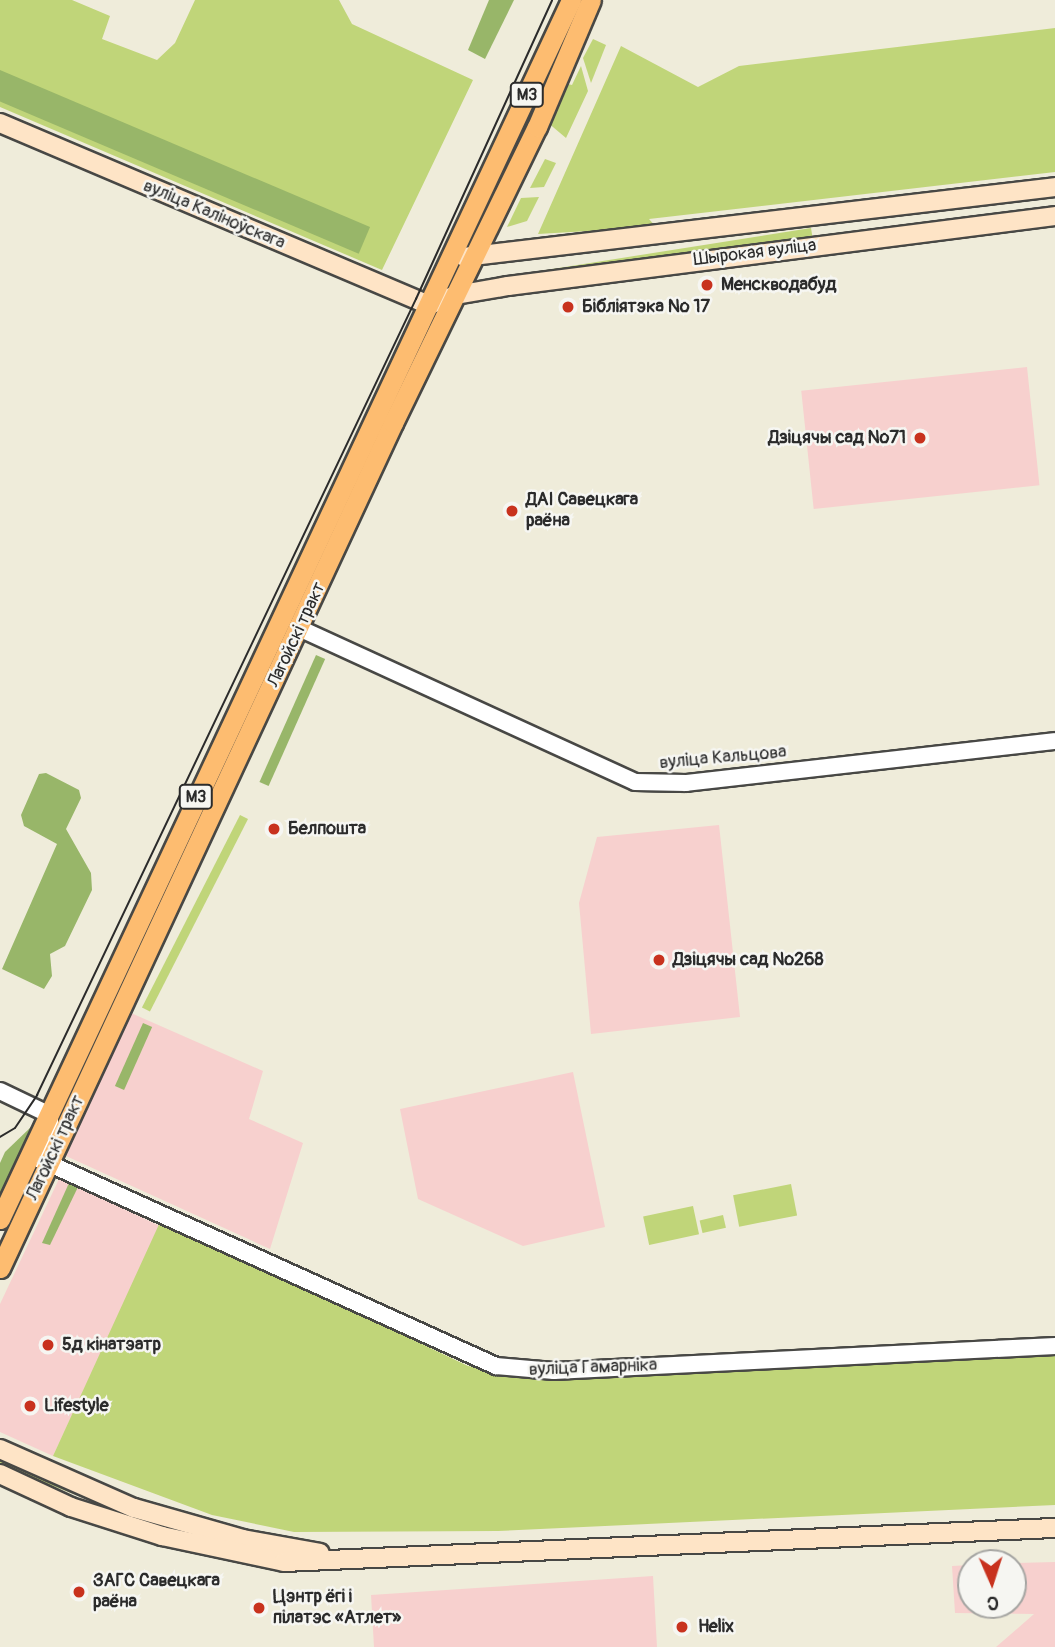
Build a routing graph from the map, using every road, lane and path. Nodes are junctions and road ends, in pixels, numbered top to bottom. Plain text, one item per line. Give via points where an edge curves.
1 (571, 0) edge
2 (591, 0) edge
3 (0, 123) edge
4 (1055, 187) edge
5 (827, 214) junction
6 (1055, 216) edge
7 (830, 244) junction
8 (484, 248) junction
9 (451, 259) junction
10 (456, 295) junction
11 (429, 305) junction
12 (292, 625) junction
13 (1055, 741) edge
14 (183, 825) junction
15 (203, 833) junction
16 (0, 1091) edge
17 (50, 1115) junction
18 (50, 1160) junction
19 (27, 1162) junction
20 (0, 1219) edge
21 (0, 1268) edge
22 (1055, 1346) edge
23 (0, 1449) edge
24 (0, 1474) edge
25 (90, 1490) junction
26 (84, 1511) junction
27 (1055, 1528) edge
28 (365, 1560) junction

1 - 9 main road, Лагойскі тракт / М3
2 - 8 main road, Лагойскі тракт / М3
3 - 11 main road, вуліца Каліноўскага
4 - 5 main road, Шырокая вуліца
5 - 7 main road
5 - 8 main road, Шырокая вуліца
6 - 7 main road, Шырокая вуліца
7 - 10 main road, Шырокая вуліца
8 - 9 main road, Шырокая вуліца
8 - 10 main road, Лагойскі тракт / М3
9 - 11 main road, Лагойскі тракт / М3
10 - 11 main road, Шырокая вуліца
10 - 12 main road, Лагойскі тракт / М3
11 - 12 main road, Лагойскі тракт / М3
12 - 13 street, вуліца Кальцова via 635,782 686,783
12 - 14 main road, Лагойскі тракт / М3
12 - 15 main road, Лагойскі тракт / М3
14 - 15 main road via 200,822
14 - 17 main road, Лагойскі тракт / М3
15 - 18 main road, Лагойскі тракт / М3
16 - 17 street
17 - 18 street
17 - 19 main road, Лагойскі тракт / М3
18 - 19 street
18 - 21 main road, Лагойскі тракт / М3
18 - 22 street, вуліца Гамарніка via 470,1358 496,1366 554,1371
19 - 20 main road, Лагойскі тракт / М3
23 - 25 main road
24 - 26 main road
25 - 26 main road via 94,1506
25 - 28 main road via 134,1508 243,1539
26 - 28 main road via 162,1536 252,1557 284,1562
27 - 28 main road

